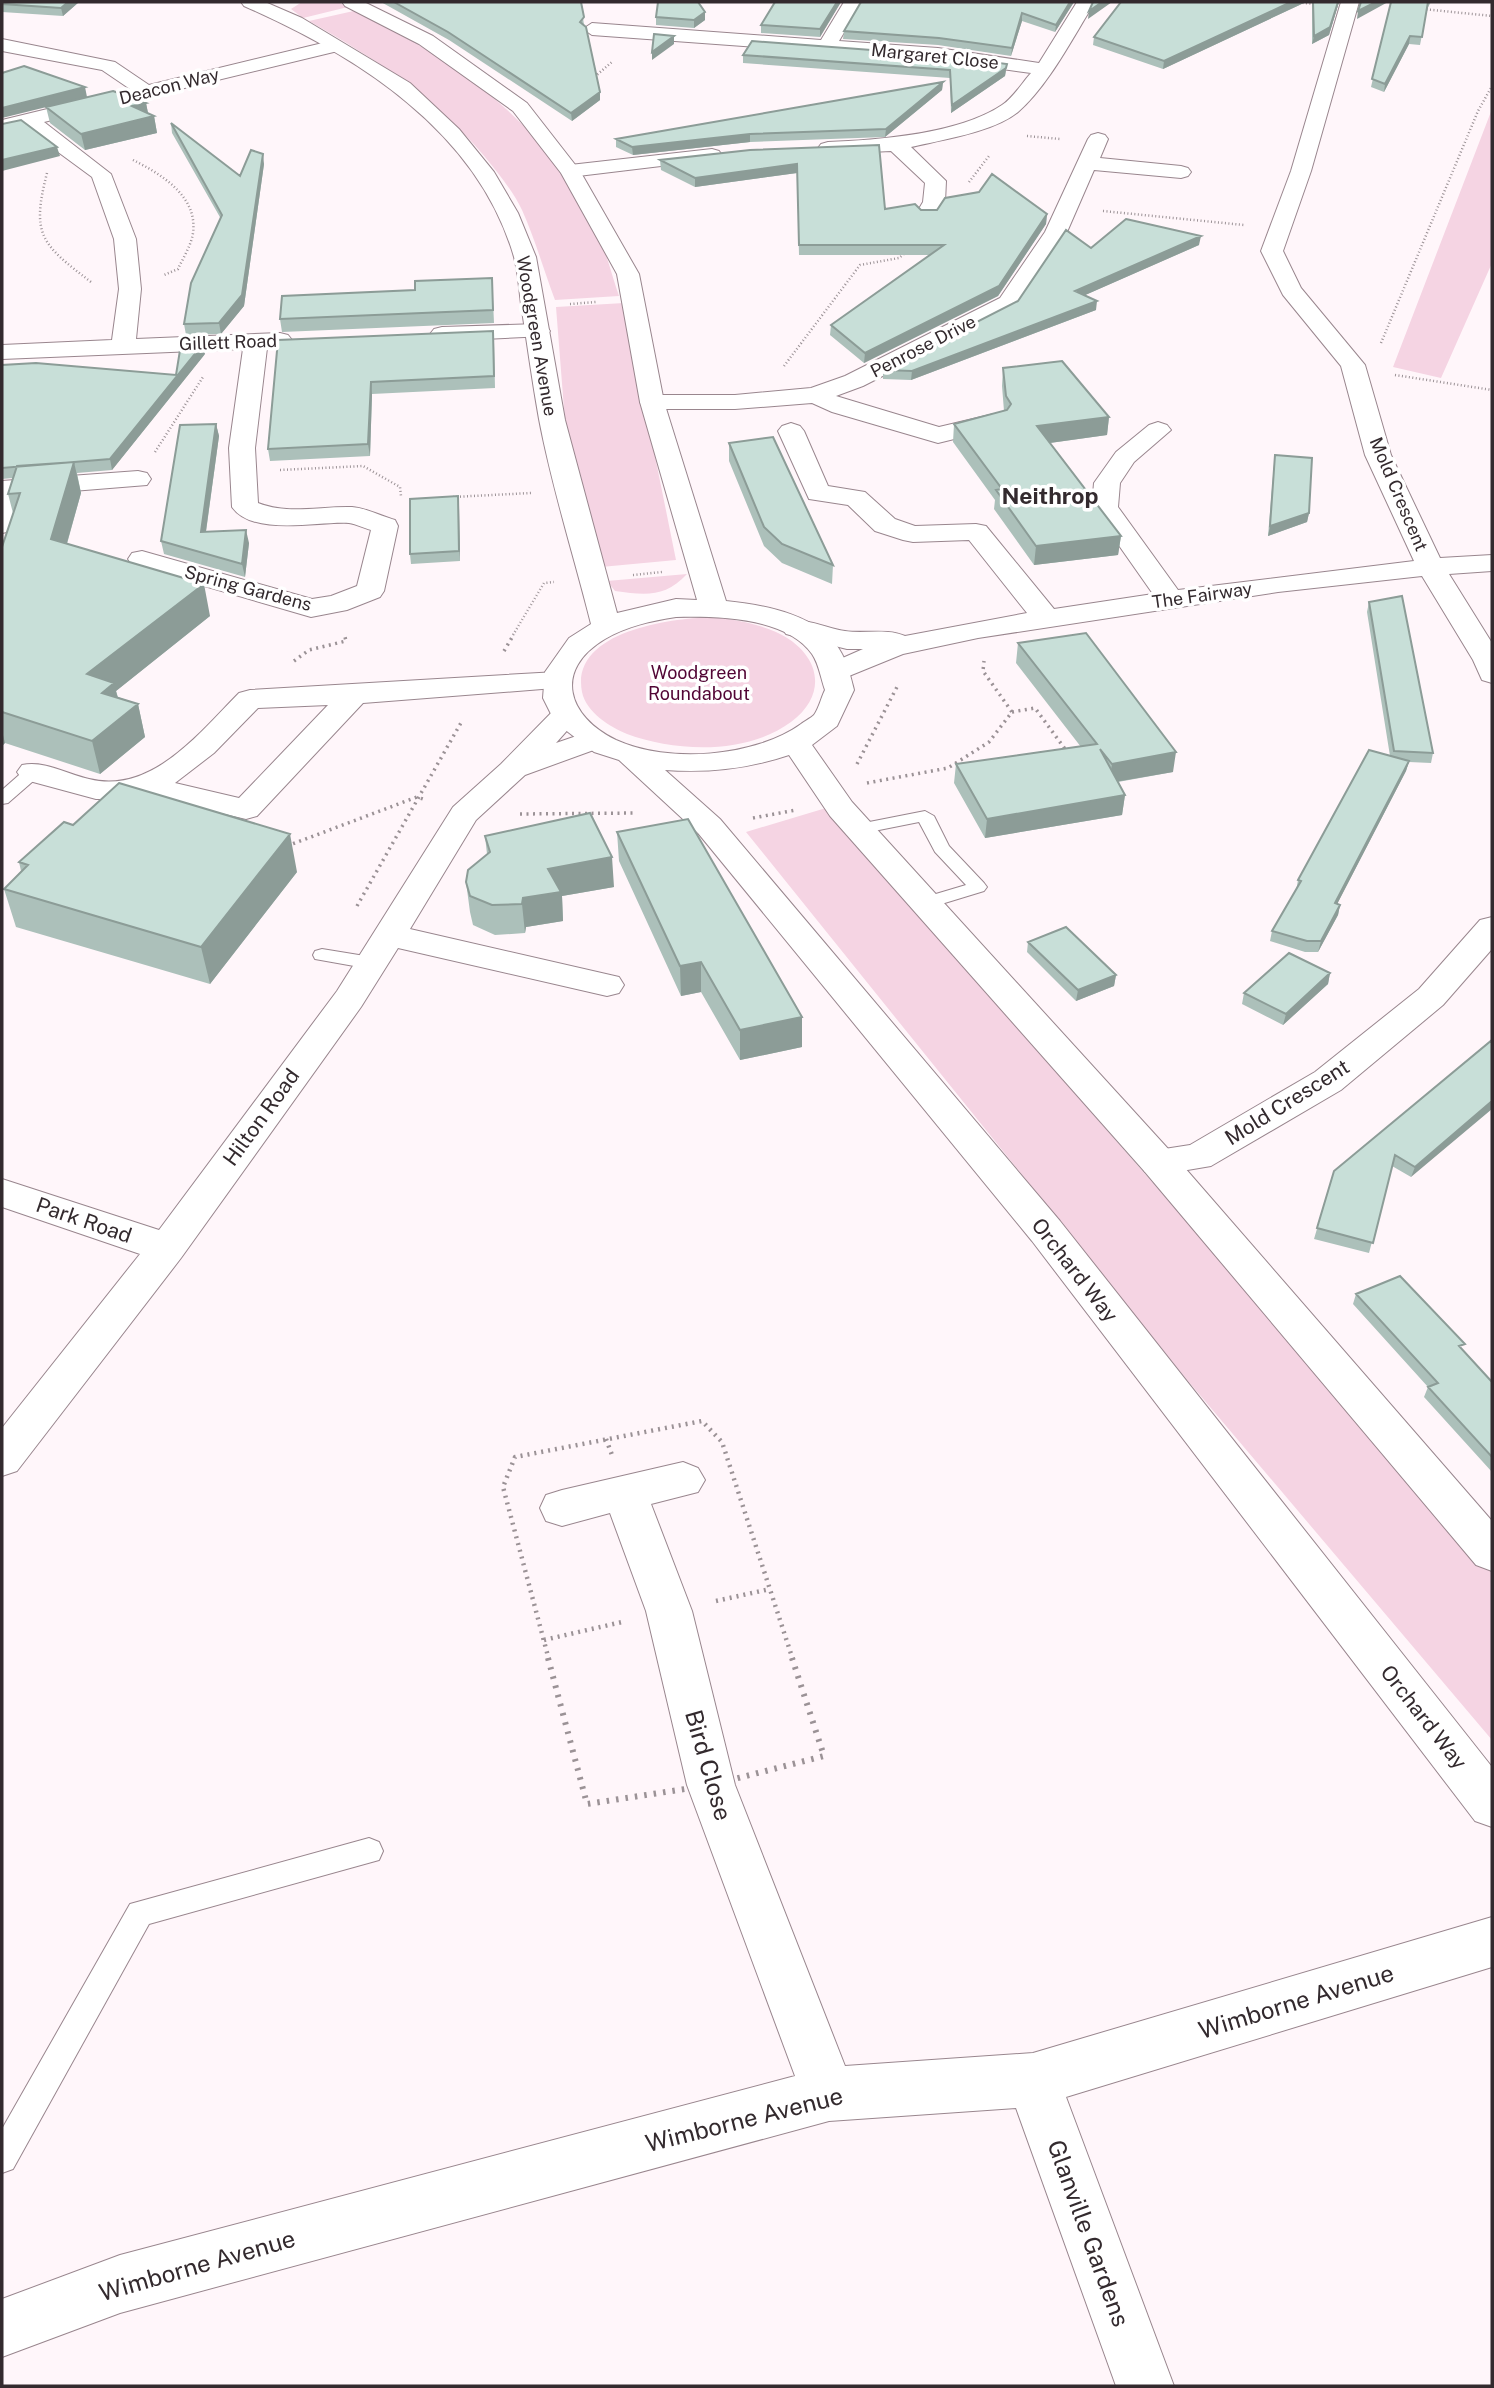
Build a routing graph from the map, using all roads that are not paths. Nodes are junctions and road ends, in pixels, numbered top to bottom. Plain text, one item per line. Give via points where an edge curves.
1 (351, 2) edge
2 (853, 2) edge
3 (1086, 2) edge
4 (1350, 2) edge
5 (267, 4) edge
6 (637, 15) dead end
7 (592, 29) dead end
8 (625, 32) junction
9 (2, 45) edge
10 (827, 45) junction
11 (335, 46) junction
12 (1044, 69) junction
13 (145, 91) junction
14 (28, 120) junction
15 (2, 126) edge
16 (896, 145) junction
17 (805, 149) edge
18 (728, 153) edge
19 (570, 171) junction
20 (1181, 172) dead end
21 (928, 212) edge
22 (538, 331) junction
23 (419, 335) edge
24 (296, 340) edge
25 (256, 341) junction
26 (123, 346) junction
27 (2, 352) edge
28 (815, 395) junction
29 (652, 402) junction
30 (994, 422) edge
31 (1158, 430) dead end
32 (791, 431) dead end
33 (138, 480) road end
34 (6, 489) edge
35 (2, 525) edge
36 (142, 559) dead end
37 (1492, 563) edge
38 (1430, 566) junction
39 (1171, 599) junction
40 (714, 608) junction
41 (1047, 619) junction
42 (606, 627) junction
43 (796, 628) junction
44 (905, 644) junction
45 (839, 670) junction
46 (1492, 674) edge
47 (557, 681) junction
48 (354, 695) junction
49 (565, 716) junction
50 (591, 740) junction
51 (796, 743) junction
52 (632, 757) junction
53 (512, 771) junction
54 (33, 772) joint
55 (148, 786) junction
56 (2, 799) edge
57 (847, 806) junction
58 (925, 903) junction
59 (1492, 928) edge
60 (380, 949) junction
61 (322, 955) dead end
62 (607, 985) dead end
63 (1158, 1162) junction
64 (2, 1193) edge
65 (167, 1248) junction
66 (2, 1459) edge
67 (683, 1480) dead end
68 (624, 1492) junction
69 (562, 1508) dead end
70 (1492, 1552) edge
71 (1492, 1805) edge
72 (369, 1851) dead end
73 (1492, 1942) edge
74 (1033, 2080) junction
75 (829, 2094) junction
76 (2, 2158) edge
77 (2, 2328) edge
78 (1144, 2386) edge

1 - 19 street via 426,40 520,107
2 - 10 street
3 - 12 street
4 - 38 street, Mold Crescent via 1301,171 1272,251 1291,290 1363,365 1378,455
5 - 11 street, Woodgreen Avenue
6 - 8 street
7 - 8 street, Margaret Close
8 - 10 street, Margaret Close
9 - 13 street via 108,66
10 - 12 street, Margaret Close
11 - 13 street, Deacon Way
11 - 22 street, Woodgreen Avenue via 403,87 452,133 484,172 525,257
12 - 16 street via 1010,109 978,124
13 - 14 street, Deacon Way
14 - 15 street, Deacon Way
14 - 26 street via 101,174 125,239 130,289
16 - 17 street
16 - 21 street via 936,180
18 - 19 street
19 - 29 street via 628,274
20 - 28 street, Penrose Drive via 1094,148 1056,232 1008,303 854,381
22 - 23 street
22 - 42 street, Woodgreen Avenue via 552,420
24 - 25 street, Gillett Road
25 - 26 street, Gillett Road
25 - 36 street, Spring Gardens via 242,448 245,507 267,516 354,515 385,526 370,590 337,604 311,608
26 - 27 street, Gillett Road
28 - 29 street, Penrose Drive via 757,401
28 - 30 street via 939,435
29 - 40 street
31 - 39 street via 1125,457 1107,483 1105,507
32 - 41 street via 818,493 856,498 885,525 913,534 976,532
33 - 34 street
34 - 35 street
37 - 38 street, The Fairway
38 - 39 street, The Fairway
38 - 46 street, Mold Crescent via 1488,660
39 - 41 street, The Fairway
40 - 42 street via 676,608
40 - 43 street via 758,614
41 - 44 street, The Fairway
42 - 47 street via 565,660
43 - 44 street, The Fairway via 847,640
43 - 45 street via 823,647
44 - 45 street, The Fairway
45 - 51 street via 839,696 825,721
47 - 48 street
47 - 49 street via 557,698
48 - 55 street via 250,699 169,775
48 - 55 street via 246,809
49 - 50 street
49 - 53 street, Hilton Road
50 - 52 street
50 - 53 street
51 - 52 street via 760,757 718,764 674,764
51 - 57 street
52 - 71 street, Orchard Way via 709,826 1045,1231
53 - 60 street, Hilton Road via 464,814
54 - 55 street via 105,791
54 - 56 lane
57 - 58 street
57 - 58 lane via 925,816 940,848 978,887
58 - 63 street
59 - 63 street, Mold Crescent via 1431,997 1328,1081 1198,1157
60 - 61 lane
60 - 62 street
60 - 65 street, Hilton Road via 349,999
63 - 70 street
64 - 65 street, Park Road
65 - 66 street, Hilton Road
67 - 68 street
68 - 69 street
68 - 75 street, Bird Close via 669,1611 710,1785
72 - 76 lane via 140,1913
73 - 74 street, Wimborne Avenue
74 - 75 street, Wimborne Avenue
74 - 78 street, Glanville Gardens
75 - 77 street, Wimborne Avenue via 120,2284

